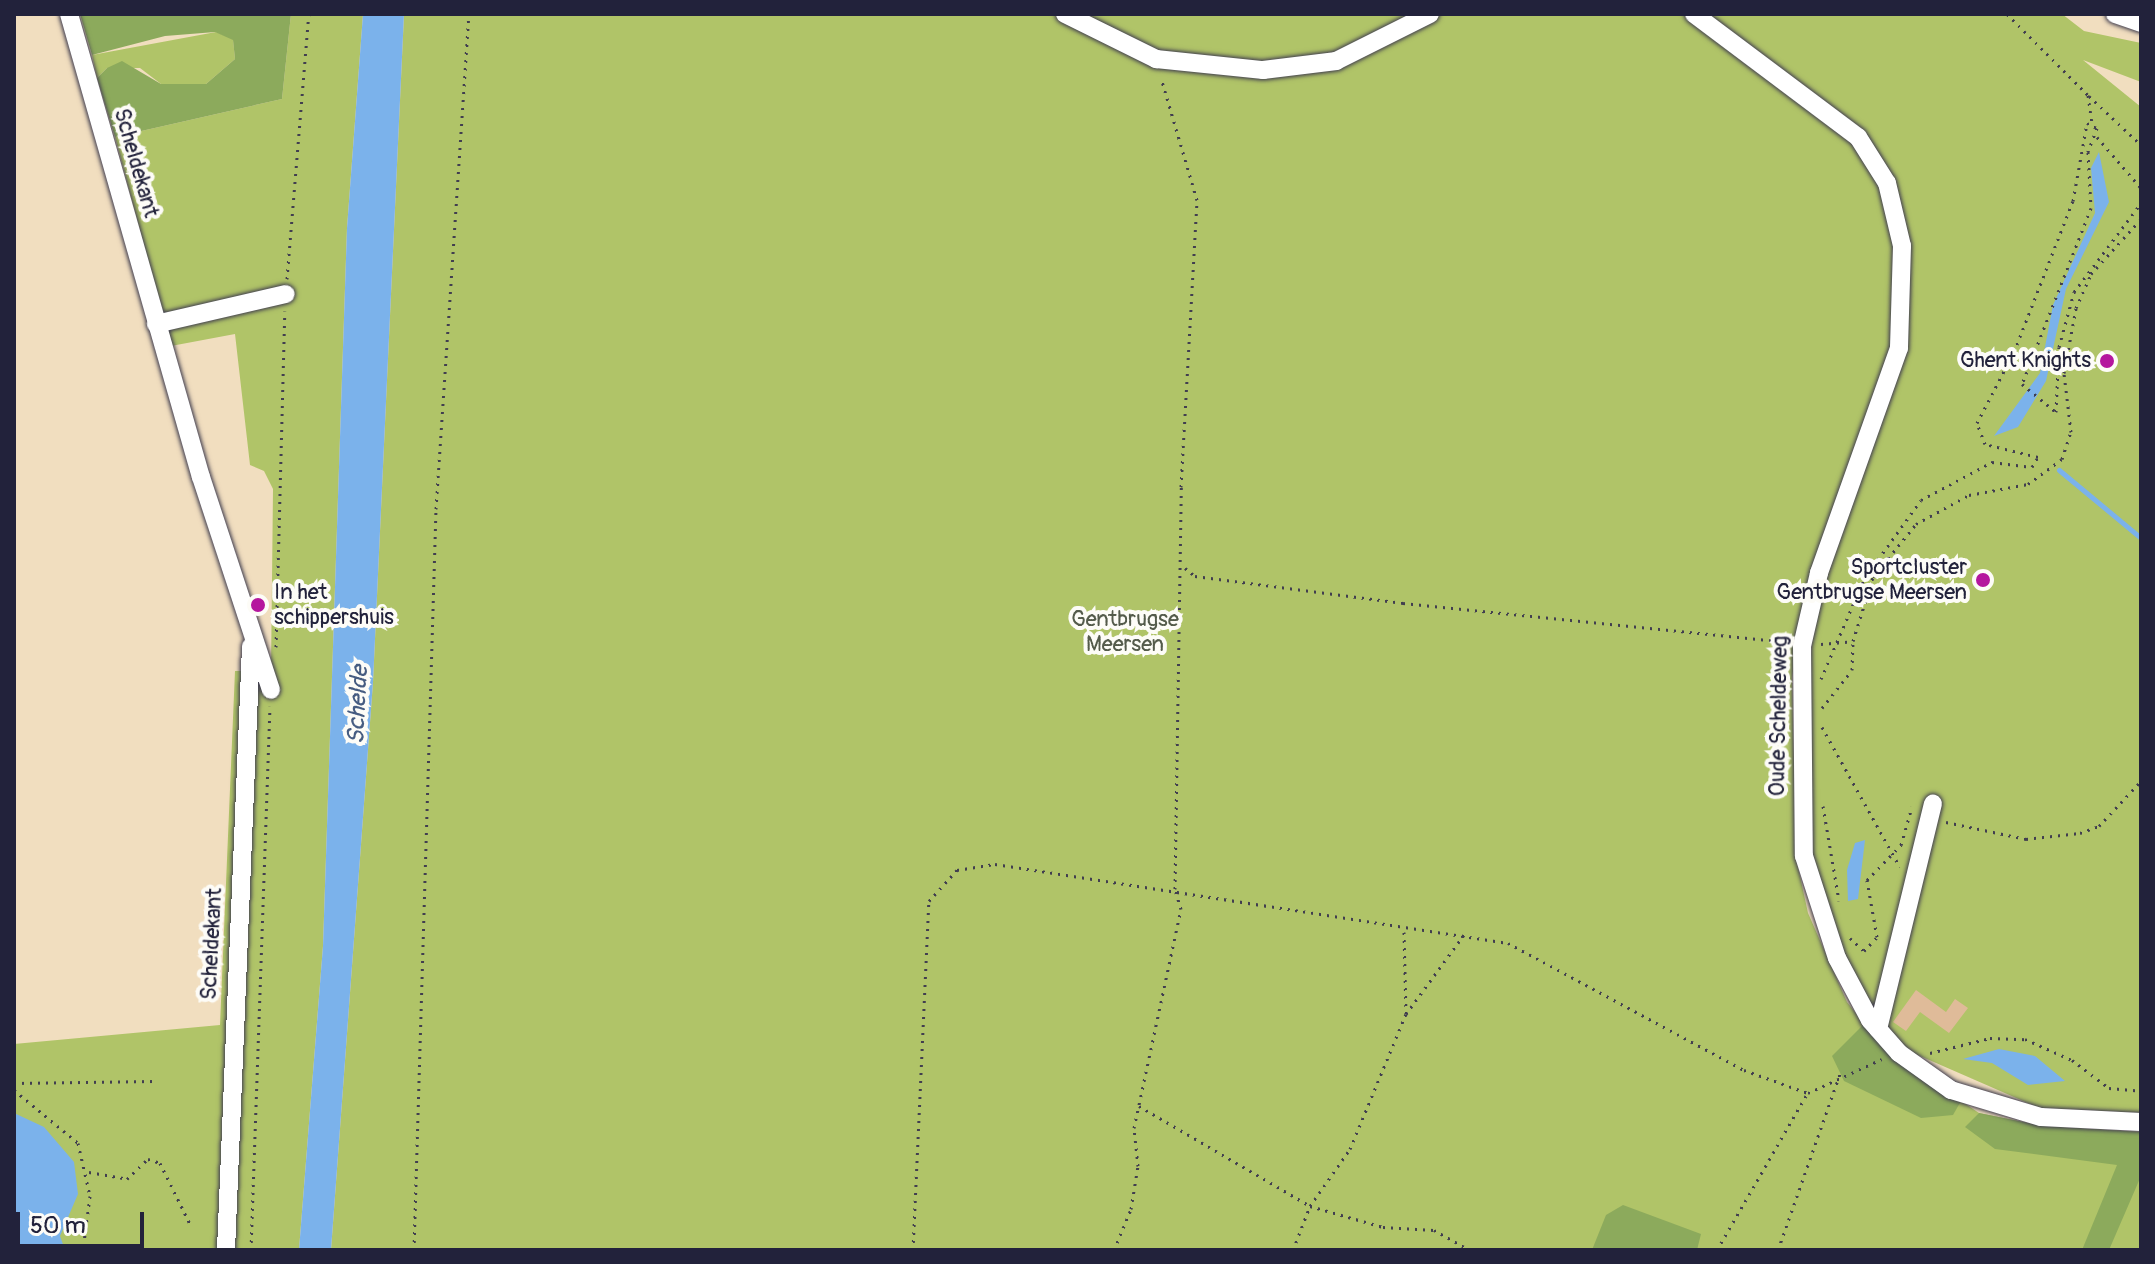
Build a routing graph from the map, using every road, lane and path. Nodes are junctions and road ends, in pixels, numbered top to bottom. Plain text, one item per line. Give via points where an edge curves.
1 (69, 14) edge
2 (309, 14) edge
3 (469, 14) edge
4 (1065, 14) edge
5 (1430, 14) edge
6 (1694, 14) edge
7 (2007, 14) edge
8 (2115, 14) edge
9 (2141, 23) edge
10 (1156, 59) junction
11 (2088, 95) junction
12 (2092, 123) junction
13 (2097, 137) junction
14 (2141, 145) edge
15 (2141, 188) edge
16 (2141, 203) edge
17 (2141, 219) edge
18 (286, 294) junction
19 (156, 324) junction
20 (1185, 568) junction
21 (251, 640) junction
22 (1837, 642) junction
23 (1802, 646) junction
24 (276, 659) dead end
25 (1820, 681) dead end
26 (271, 690) joint
27 (1817, 697) dead end
28 (1815, 712) dead end
29 (1815, 723) dead end
30 (1816, 734) dead end
31 (2141, 781) edge
32 (1822, 802) dead end
33 (1932, 808) junction
34 (1175, 889) junction
35 (1841, 912) dead end
36 (1845, 923) dead end
37 (1404, 932) junction
38 (1466, 932) junction
39 (1406, 1014) junction
40 (1878, 1029) junction
41 (1899, 1053) junction
42 (1840, 1074) junction
43 (155, 1081) dead end
44 (14, 1083) edge
45 (14, 1090) edge
46 (1808, 1093) junction
47 (1139, 1106) junction
48 (2141, 1122) edge
49 (89, 1172) junction
50 (1310, 1206) junction
51 (190, 1224) dead end
52 (83, 1250) edge
53 (226, 1250) edge
54 (251, 1250) edge
55 (414, 1250) edge
56 (913, 1250) edge
57 (1114, 1250) edge
58 (1293, 1250) edge
59 (1470, 1250) edge
60 (1717, 1250) edge
61 (1778, 1250) edge

1 - 19 street, Scheldekant
2 - 18 path
3 - 55 path via 436,509
4 - 10 street
5 - 10 street via 1377,45 1296,69
6 - 23 street, Oude Scheldeweg via 1858,137 1877,160 1898,222 1905,313 1899,348 1819,573
7 - 11 path
8 - 9 street
10 - 20 path via 1197,200 1181,487
11 - 12 path
11 - 14 path
12 - 13 path
12 - 22 path via 2080,131 2073,201 2032,310 1977,423 1985,444 2038,457 2032,467 1992,462 1921,500 1864,579
13 - 15 path
13 - 16 path via 2088,152 2093,186 2085,227 2022,384 2049,408 2059,408 2059,347 2074,292
17 - 22 path via 2091,274 2076,308 2064,373 2071,432 2062,459 2028,484 1969,495 1916,524 1873,577 1853,641
18 - 19 street
18 - 24 path
19 - 21 street, Scheldekant
20 - 23 path via 1195,576 1299,590 1580,624 1751,634
20 - 34 path
21 - 26 street, Scheldekant
21 - 53 street, Scheldekant
22 - 23 path
22 - 25 path
23 - 40 street, Oude Scheldeweg via 1804,856 1837,958
26 - 54 path, Scheldekant
27 - 28 path
29 - 30 path
31 - 33 path via 2099,826 2051,839 1977,833
32 - 35 path
33 - 36 path, bridge via 1912,807 1901,845 1867,880 1876,920 1873,949 1855,949
33 - 40 street
34 - 37 path
34 - 47 path via 1181,909
34 - 56 path via 995,864 957,870 941,882 929,901
37 - 38 path
37 - 39 path
38 - 39 path
38 - 46 path via 1508,943 1744,1070
39 - 50 path via 1350,1149
40 - 41 street, Oude Scheldeweg
41 - 42 path
41 - 48 street, Oude Scheldeweg via 1951,1090 2006,1108
42 - 46 path
42 - 61 path
43 - 44 path
45 - 49 path via 78,1143
46 - 60 path
47 - 50 path
47 - 57 path via 1138,1166
49 - 51 path via 127,1179 148,1159 160,1163
49 - 52 path
50 - 58 path
50 - 59 path via 1383,1227 1434,1230

